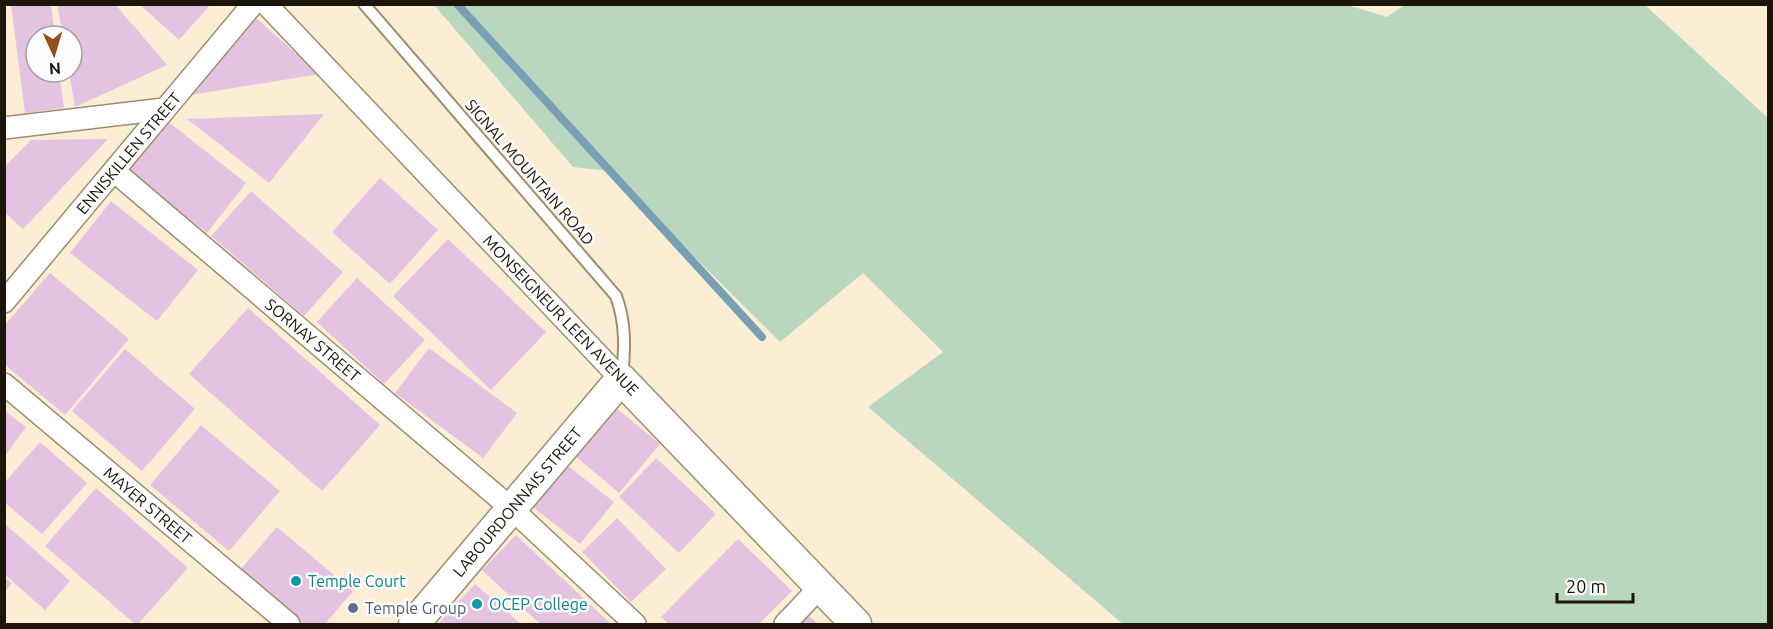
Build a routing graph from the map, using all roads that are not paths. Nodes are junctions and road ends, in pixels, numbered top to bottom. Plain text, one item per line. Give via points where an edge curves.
1 (253, 4) edge
2 (266, 4) edge
3 (364, 4) edge
4 (164, 110) junction
5 (4, 128) edge
6 (114, 171) junction
7 (4, 302) edge
8 (621, 379) junction
9 (4, 384) edge
10 (512, 509) junction
11 (820, 586) junction
12 (289, 624) edge
13 (414, 624) edge
14 (635, 624) edge
15 (785, 624) edge
16 (856, 624) edge

1 - 4 street, ENNISKILLEN STREET
2 - 8 street, MONSEIGNEUR LEEN AVENUE
3 - 8 lane, SIGNAL MOUNTAIN ROAD via 616,296 623,314 625,344
4 - 5 street
4 - 6 street, ENNISKILLEN STREET
6 - 7 street, ENNISKILLEN STREET
6 - 10 street, SORNAY STREET
8 - 10 main road, LABOURDONNAIS STREET
8 - 11 main road, MONSEIGNEUR LEEN AVENUE
9 - 12 street, MAYER STREET
10 - 13 main road, LABOURDONNAIS STREET
10 - 14 street, SORNAY STREET
11 - 15 street
11 - 16 main road, MONSEIGNEUR LEEN AVENUE

